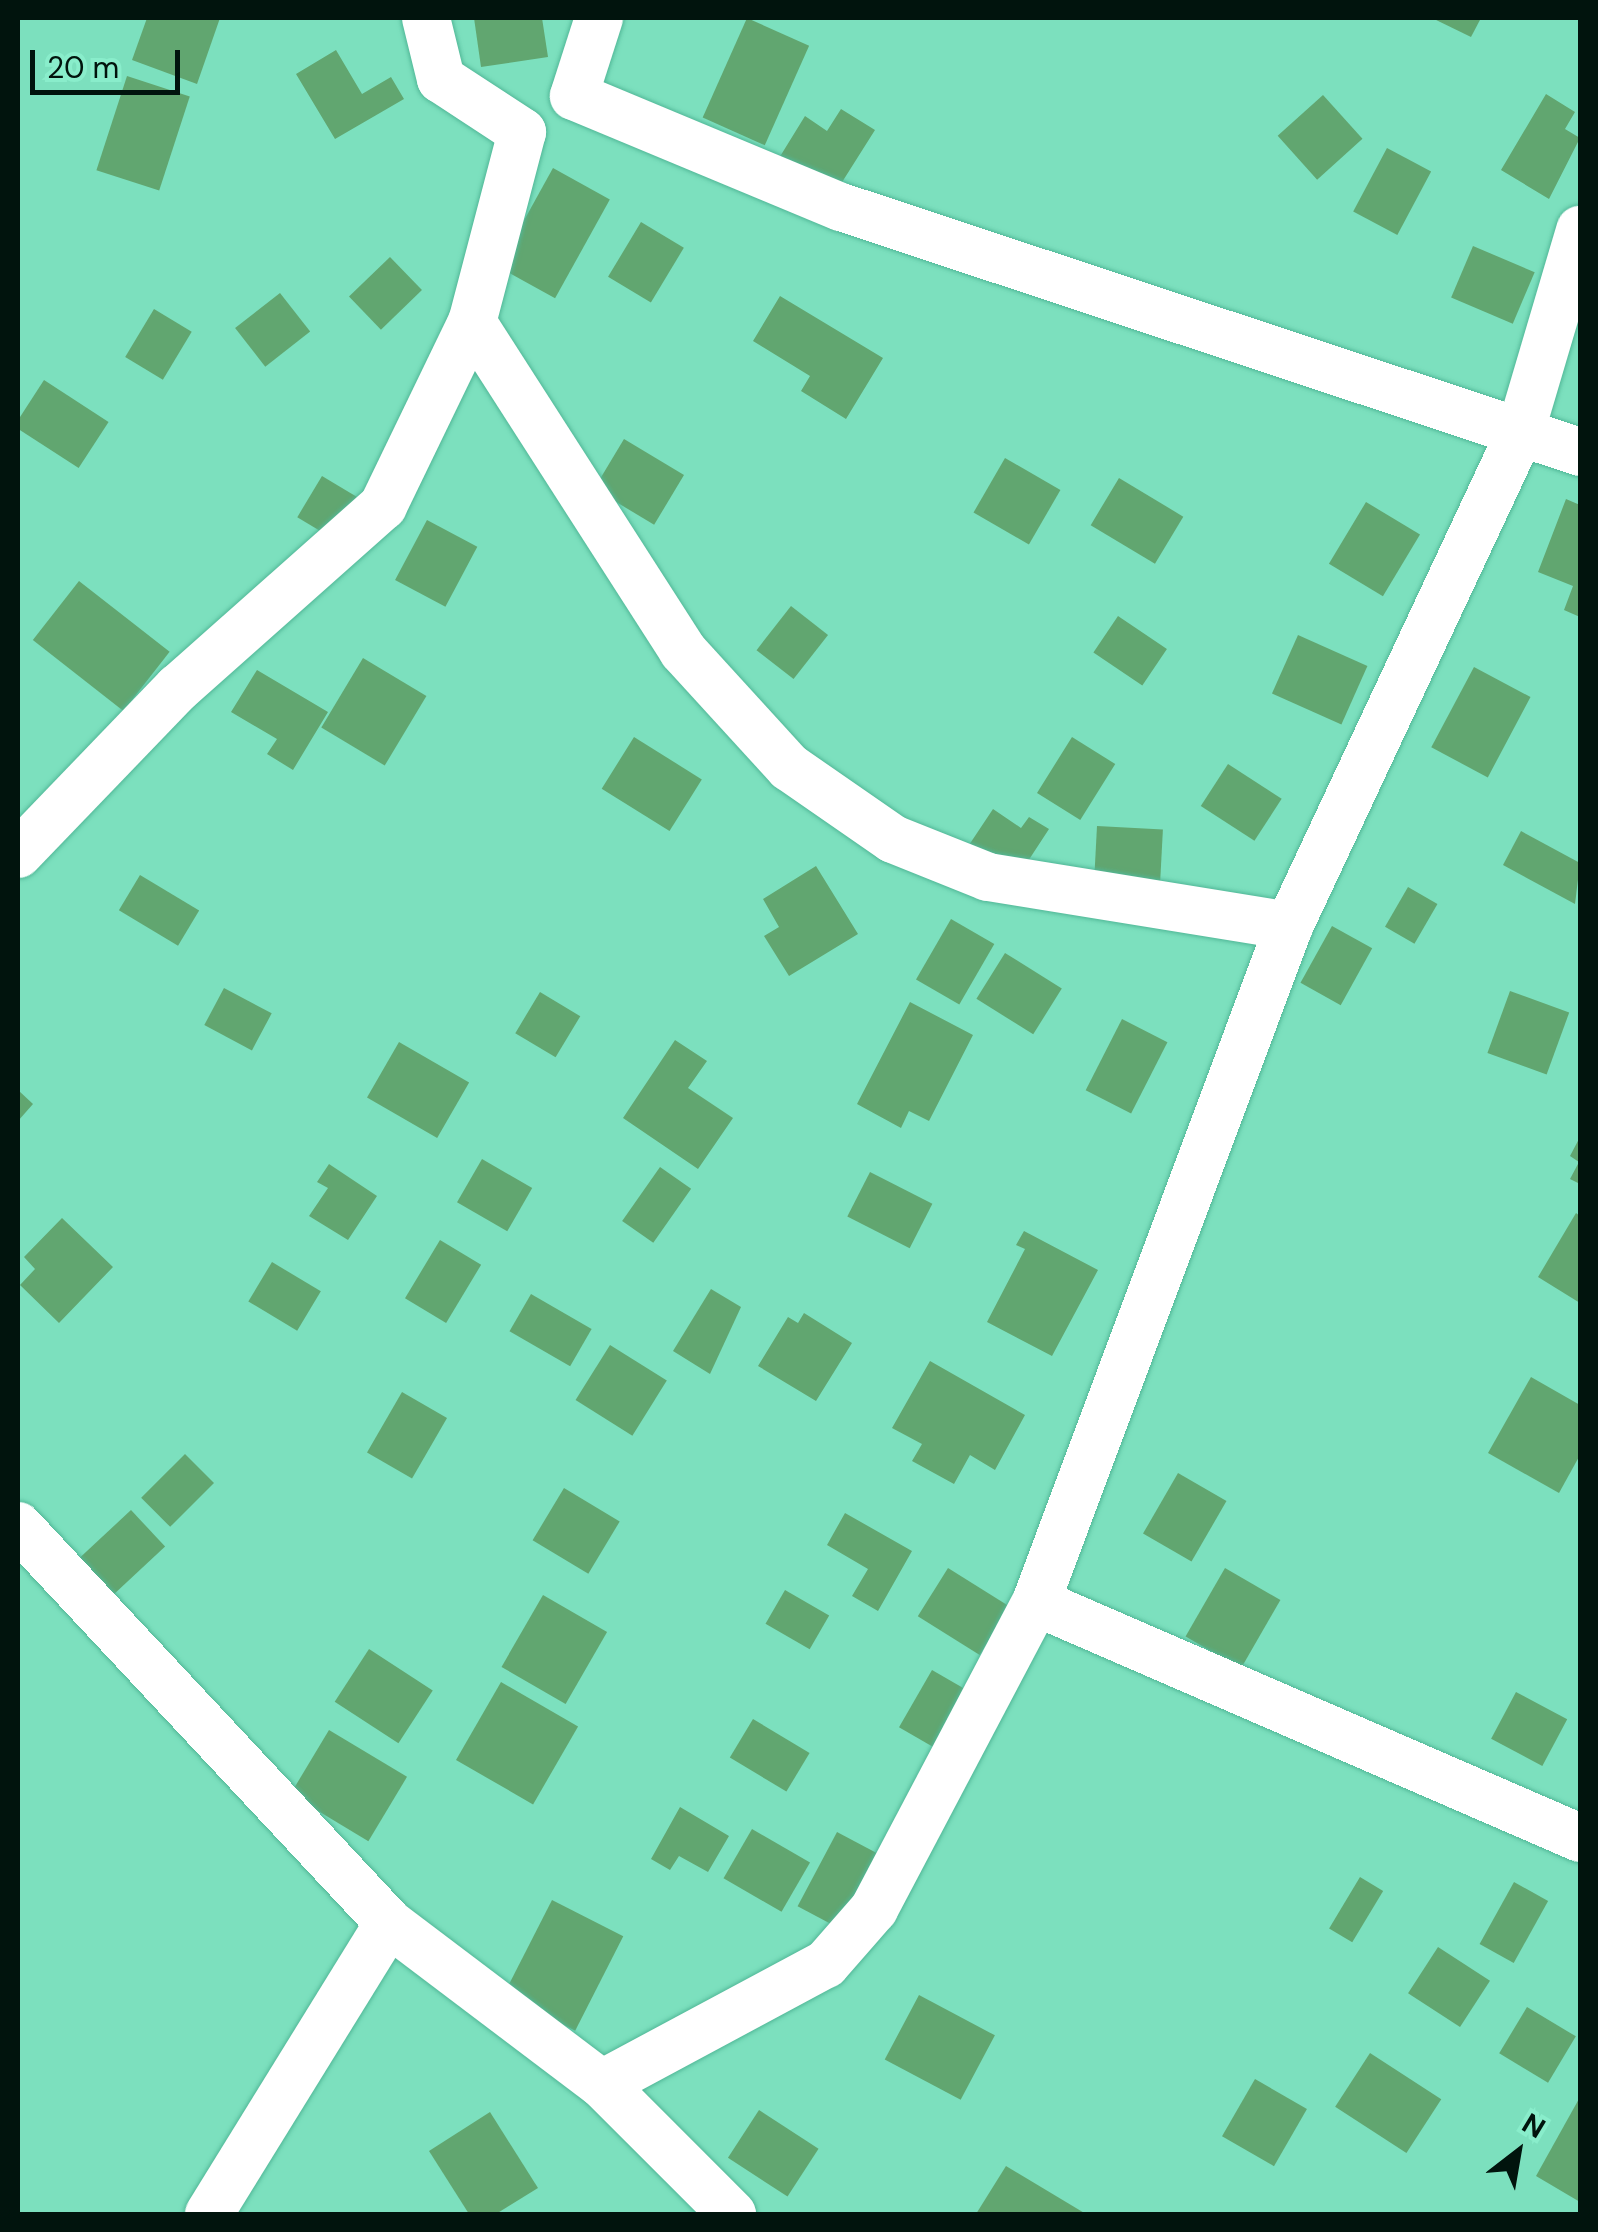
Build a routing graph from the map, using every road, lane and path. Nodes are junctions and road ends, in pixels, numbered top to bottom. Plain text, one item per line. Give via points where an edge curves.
1 (426, 18) edge
2 (599, 18) edge
3 (574, 96) junction
4 (522, 132) junction
5 (1580, 230) edge
6 (472, 322) junction
7 (1520, 432) junction
8 (1580, 452) edge
9 (18, 854) edge
10 (1289, 926) junction
11 (18, 1526) edge
12 (1036, 1602) junction
13 (1580, 1838) edge
14 (389, 1923) junction
15 (602, 2084) junction
16 (209, 2214) edge
17 (732, 2214) edge

1 - 4 street via 441,80
2 - 3 street
3 - 4 street
3 - 7 street via 840,207
4 - 6 street
5 - 7 street
6 - 9 street via 384,506 178,688
6 - 10 street via 684,650 789,768 893,839 988,877
7 - 8 street
7 - 10 street
10 - 12 street
11 - 14 street
12 - 13 street
12 - 15 street via 874,1909 826,1964
14 - 15 street
14 - 16 street
15 - 17 street

